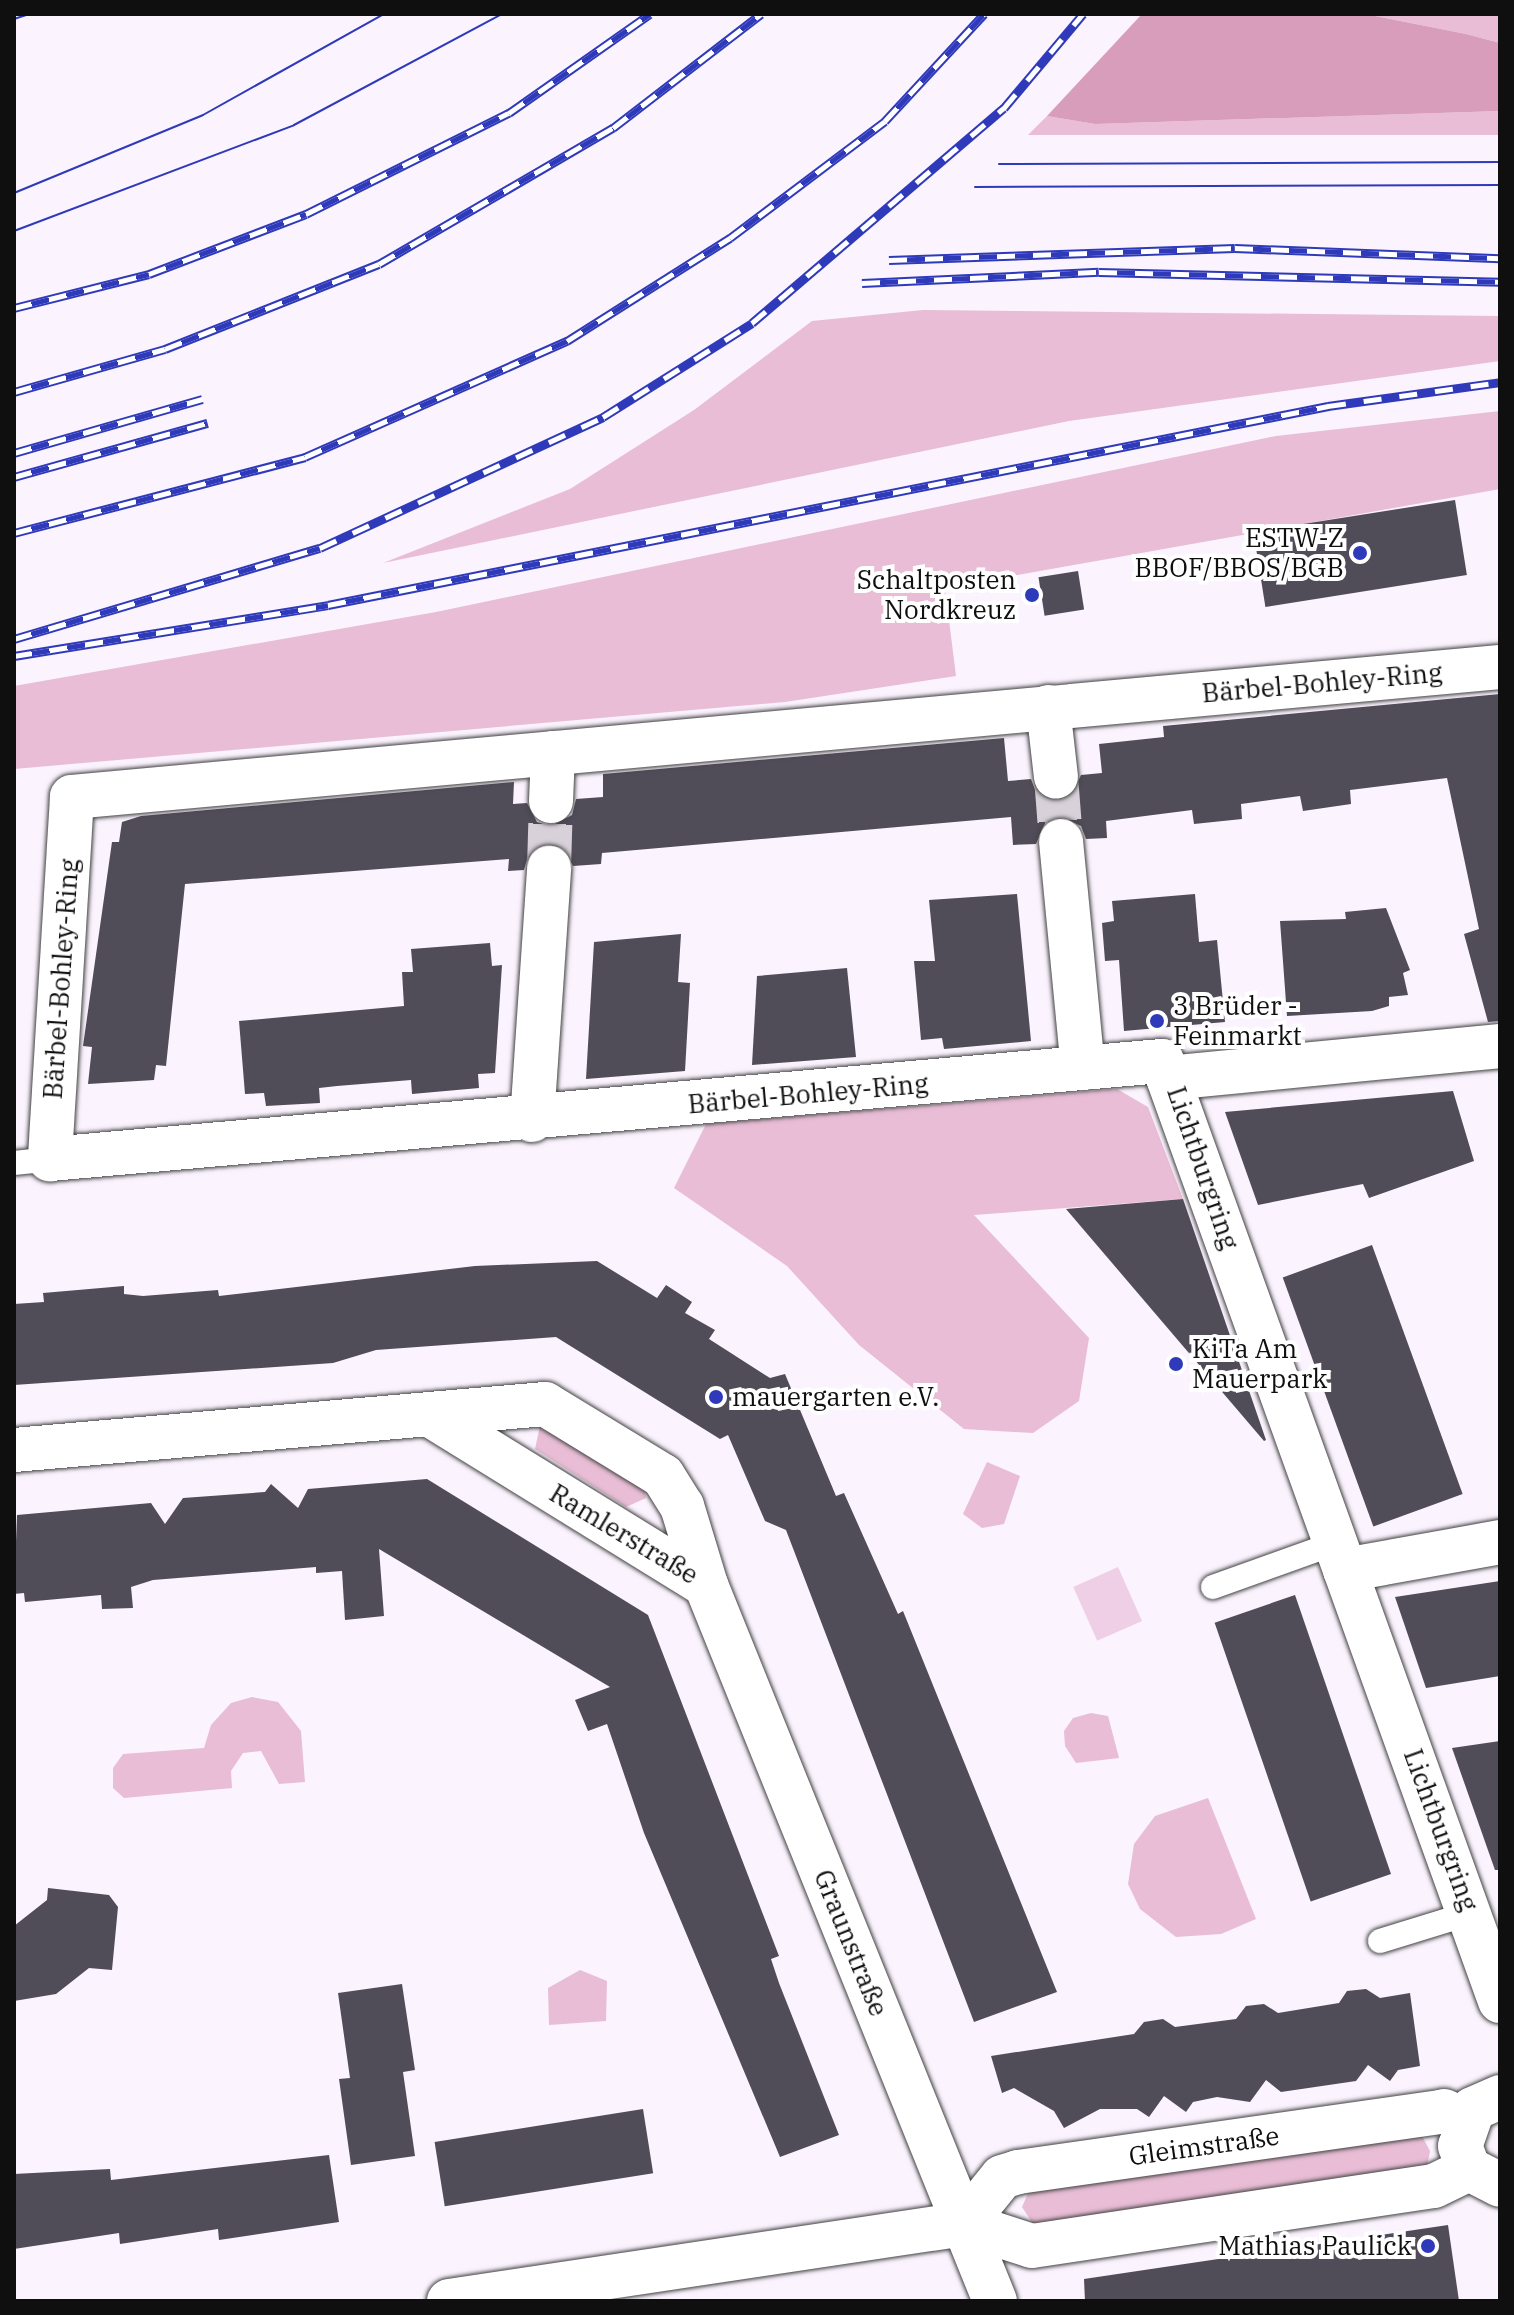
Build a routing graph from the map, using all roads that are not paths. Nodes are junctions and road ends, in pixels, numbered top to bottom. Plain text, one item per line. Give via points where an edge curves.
1 (1500, 667) edge
2 (1048, 707) junction
3 (553, 753) junction
4 (1056, 777) tunnel mouth
5 (551, 801) tunnel mouth
6 (1061, 841) tunnel mouth
7 (549, 868) tunnel mouth
8 (1500, 1046) edge
9 (1083, 1068) junction
10 (1168, 1078) junction
11 (532, 1120) junction
12 (32, 1161) edge
13 (432, 1416) junction
14 (14, 1450) edge
15 (1500, 1542) edge
16 (1341, 1556) junction
17 (706, 1585) junction
18 (1213, 1587) dead end
19 (1471, 1913) junction
20 (1380, 1941) dead end
21 (1500, 2001) edge
22 (1482, 2109) edge
23 (1484, 2177) edge
24 (964, 2224) junction
25 (449, 2301) edge
26 (995, 2301) edge

1 - 2 street, Bärbel-Bohley-Ring
2 - 3 street, Bärbel-Bohley-Ring
2 - 4 street
3 - 5 street
3 - 12 street, Bärbel-Bohley-Ring via 72,797
6 - 9 street
7 - 11 street
8 - 10 street, Lichtburgring
9 - 10 street, Bärbel-Bohley-Ring via 1162,1061
9 - 11 street, Bärbel-Bohley-Ring
10 - 16 street, Lichtburgring
11 - 12 street, Bärbel-Bohley-Ring
13 - 14 street, Ramlerstraße
13 - 17 street, Ramlerstraße
13 - 17 street, Ramlerstraße via 545,1404 560,1410 669,1483
15 - 16 street
16 - 18 lane
16 - 19 street, Lichtburgring
17 - 24 street, Graunstraße
19 - 20 lane
19 - 21 street, Lichtburgring
22 - 23 street, Gleimstraße via 1460,2146
22 - 24 street, Gleimstraße via 1018,2172 1002,2177
23 - 24 street, Gleimstraße via 1032,2246
24 - 25 street, Gleimstraße
24 - 26 street, Graunstraße

